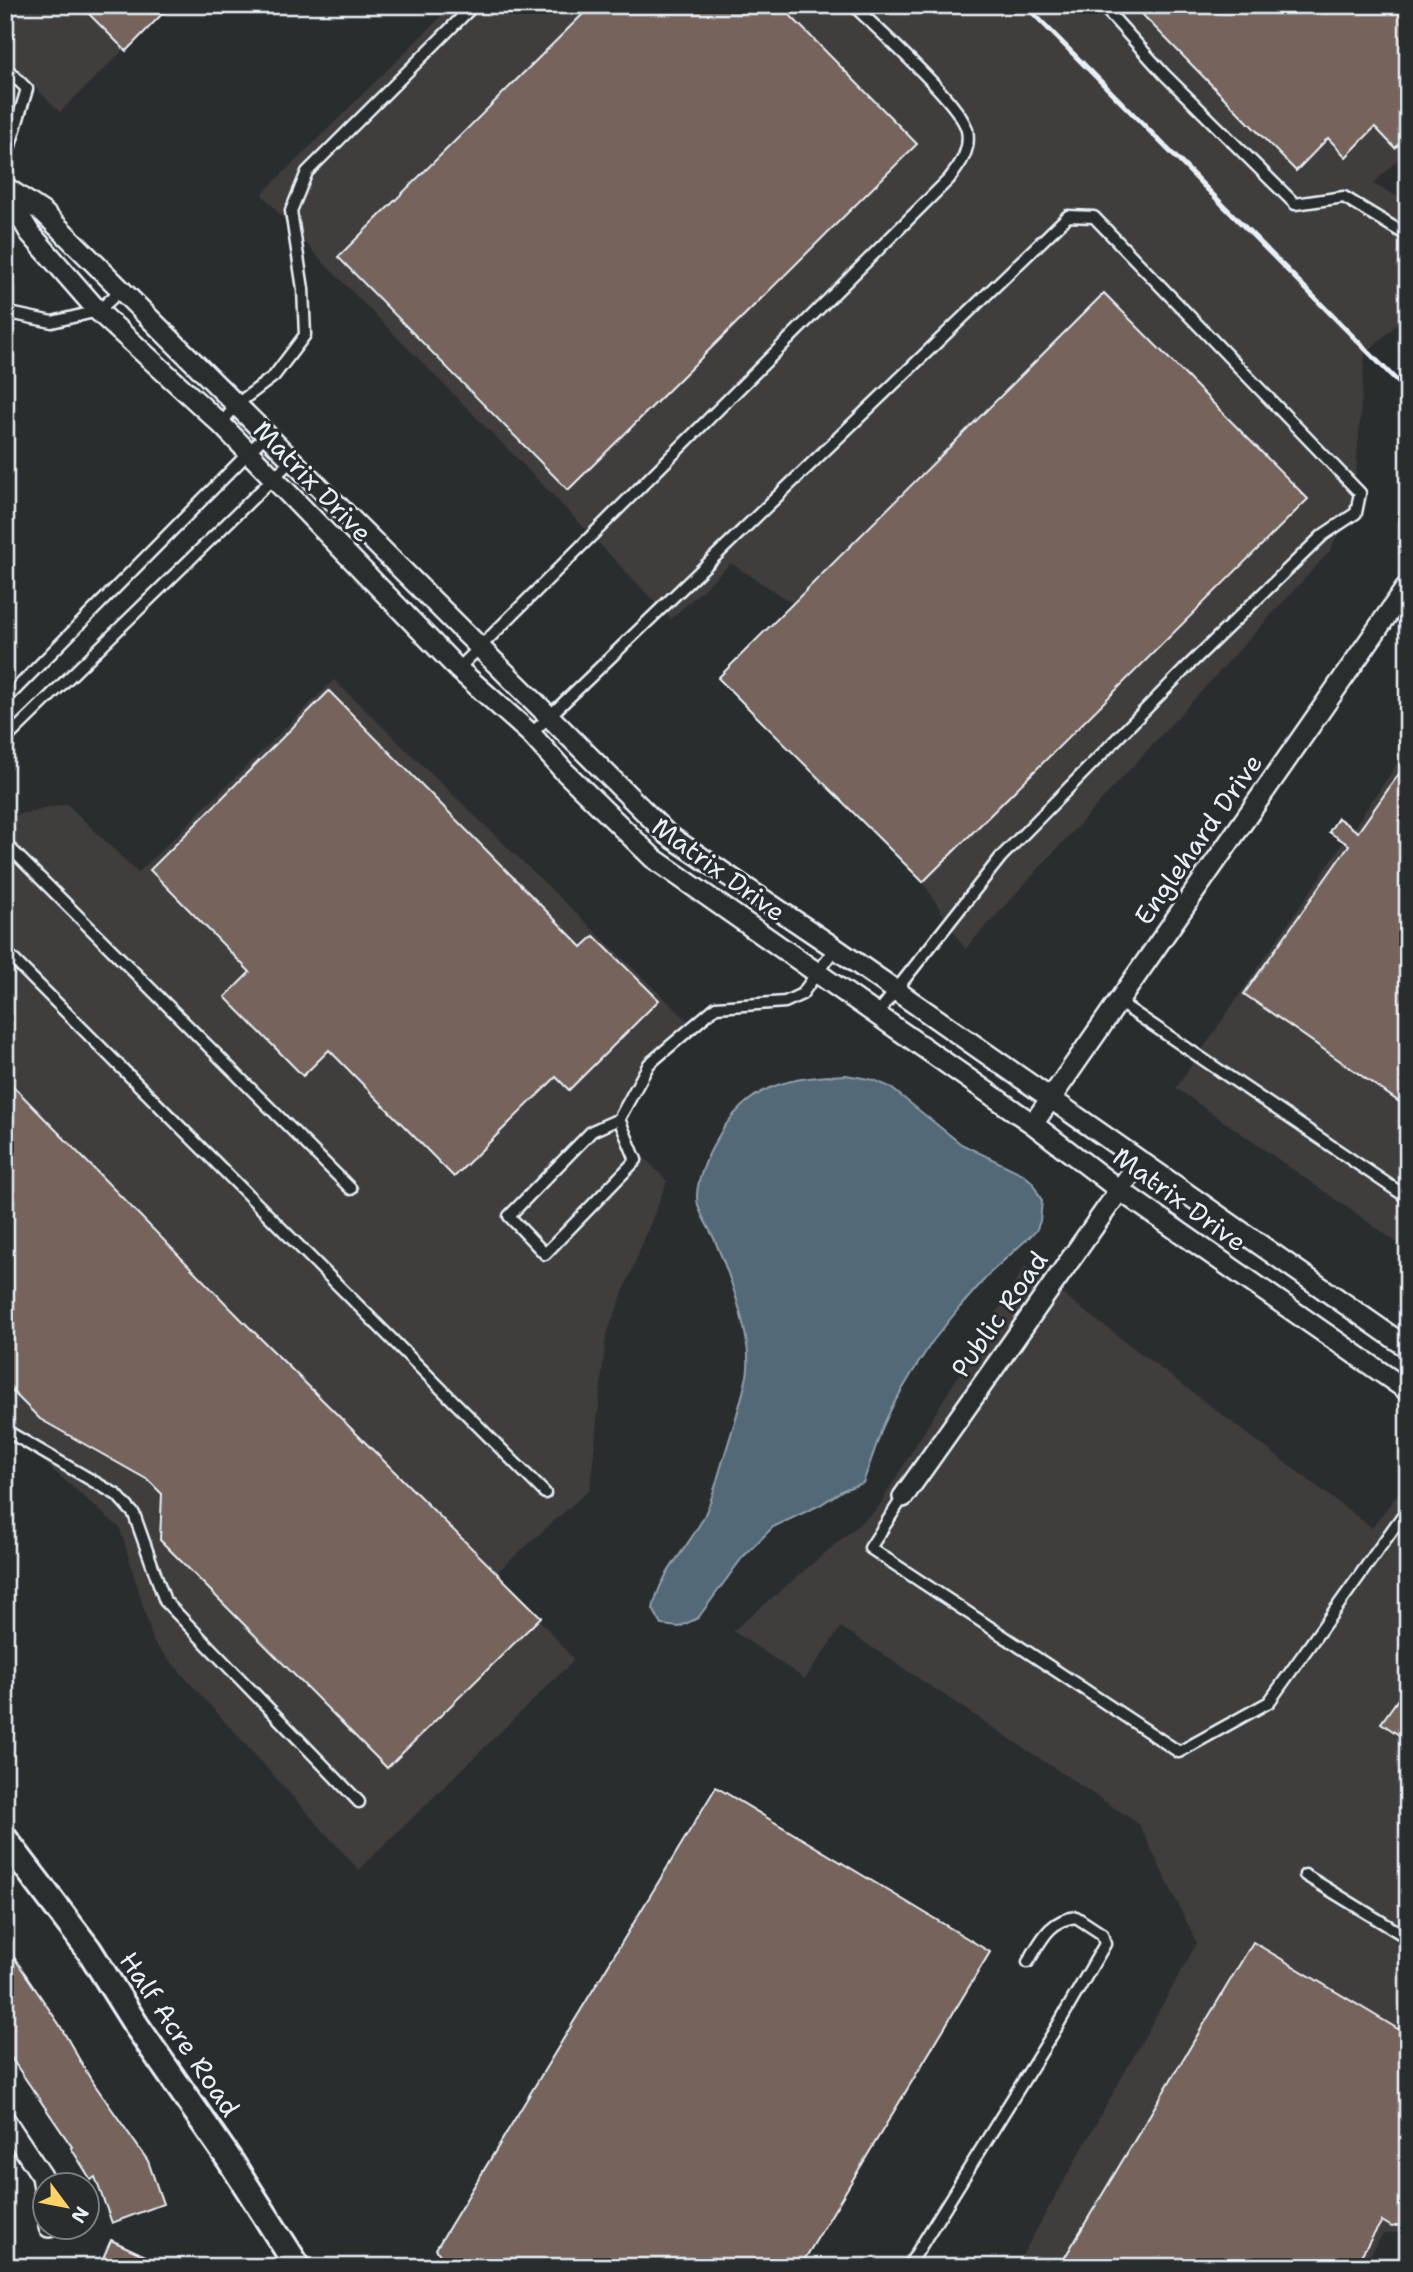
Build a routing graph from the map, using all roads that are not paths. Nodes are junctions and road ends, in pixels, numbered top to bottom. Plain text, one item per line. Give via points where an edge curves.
1 (474, 5) edge
2 (853, 5) edge
3 (1102, 5) edge
4 (5, 67) edge
5 (5, 162) edge
6 (5, 187) edge
7 (5, 192) edge
8 (1408, 236) edge
9 (120, 291) junction
10 (98, 311) junction
11 (5, 312) edge
12 (237, 404) junction
13 (220, 424) junction
14 (266, 435) junction
15 (249, 453) junction
16 (292, 460) junction
17 (275, 479) junction
18 (1408, 585) edge
19 (480, 649) junction
20 (458, 668) junction
21 (5, 700) edge
22 (550, 717) junction
23 (531, 734) junction
24 (5, 740) edge
25 (5, 843) edge
26 (835, 948) junction
27 (5, 951) edge
28 (817, 972) junction
29 (895, 990) junction
30 (1116, 1000) junction
31 (877, 1014) junction
32 (1049, 1099) junction
33 (619, 1119) junction
34 (1033, 1124) junction
35 (1139, 1161) junction
36 (351, 1189) dead end
37 (1118, 1189) junction
38 (1408, 1198) edge
39 (1408, 1348) edge
40 (1408, 1391) edge
41 (5, 1430) edge
42 (545, 1493) dead end
43 (903, 1497) joint
44 (1408, 1508) edge
45 (359, 1801) dead end
46 (5, 1839) edge
47 (1305, 1875) dead end
48 (1408, 1938) edge
49 (1028, 1962) dead end
50 (5, 2120) edge
51 (38, 2170) edge
52 (299, 2267) edge
53 (908, 2267) edge

1 - 12 lane via 307,172 291,211 306,335 274,376
2 - 19 lane via 952,103 967,130 965,158
3 - 8 lane via 1164,74 1295,204 1344,197
4 - 5 lane via 27,89
6 - 9 street, Matrix Drive via 44,213
7 - 10 street, Matrix Drive via 30,233
9 - 10 lane
9 - 12 street, Matrix Drive
10 - 11 lane via 52,322
10 - 13 street, Matrix Drive
12 - 13 lane
12 - 14 street, Matrix Drive
13 - 15 street, Matrix Drive
14 - 15 lane
14 - 16 street, Matrix Drive
15 - 17 street, Matrix Drive
15 - 21 lane
16 - 17 lane
16 - 19 street, Matrix Drive
17 - 20 street, Matrix Drive
17 - 24 lane
18 - 30 street, Englehard Drive
19 - 20 lane
19 - 22 street, Matrix Drive
20 - 23 street, Matrix Drive
22 - 23 lane
22 - 26 street, Matrix Drive via 668,835
22 - 29 lane via 1068,216 1094,217 1360,493 1356,513 1323,535 1073,781 1001,857
23 - 28 street, Matrix Drive via 653,858
25 - 36 lane
26 - 28 lane
26 - 29 street, Matrix Drive
27 - 42 lane
28 - 31 street, Matrix Drive
28 - 33 lane via 802,994 785,1002 716,1007 649,1064
29 - 31 lane
29 - 32 street, Matrix Drive
30 - 32 street, Englehard Drive
30 - 38 lane
31 - 34 street, Matrix Drive
32 - 34 street, Englehard Drive
32 - 35 street, Matrix Drive
33 - 33 lane via 636,1160 545,1254 509,1216 592,1130
34 - 37 street, Matrix Drive
35 - 37 street, Public Road
35 - 39 street, Matrix Drive
37 - 40 street, Matrix Drive
37 - 43 street, Public Road
41 - 45 lane via 117,1495 134,1514 164,1601
43 - 44 lane via 870,1548 1179,1752 1269,1702
46 - 52 street, Half Acre Road via 89,1950
47 - 48 lane
49 - 53 lane via 1051,1926 1066,1918 1076,1917 1102,1934 1105,1944 1055,2030
50 - 51 street

